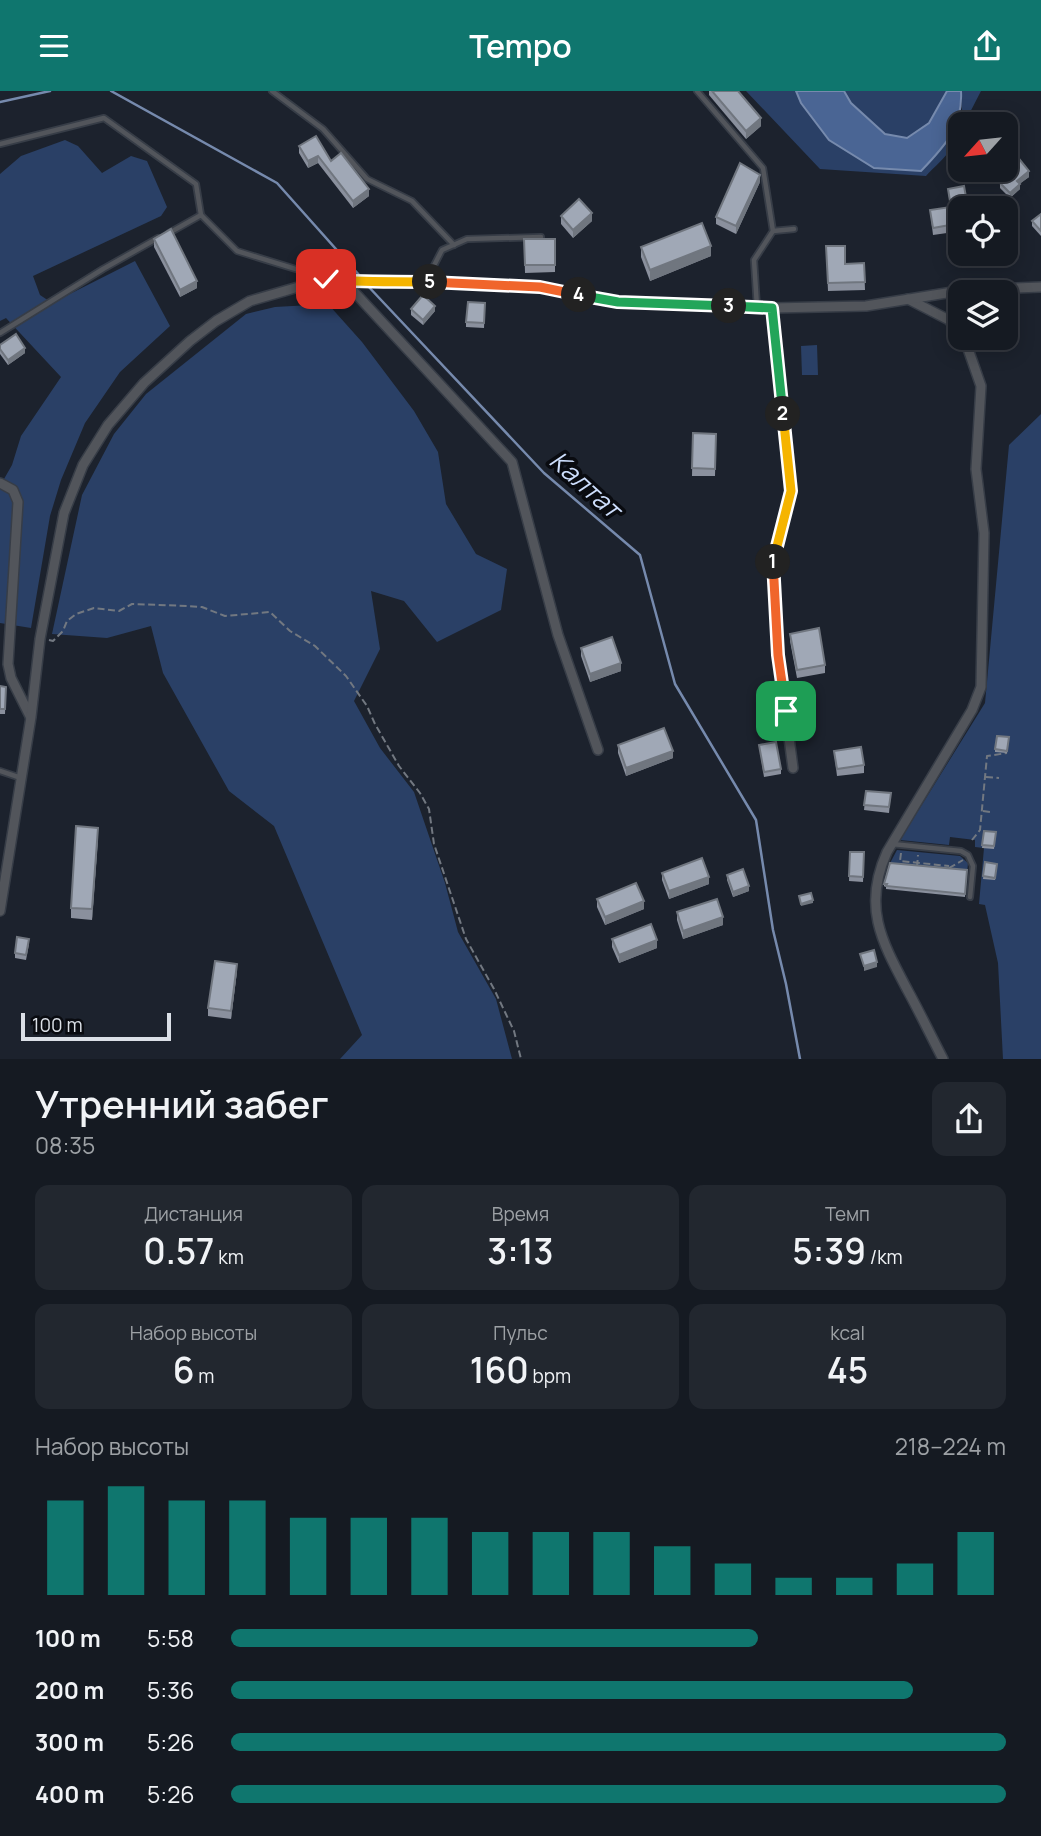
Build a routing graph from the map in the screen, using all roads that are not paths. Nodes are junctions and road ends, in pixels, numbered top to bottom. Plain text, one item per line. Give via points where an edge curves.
1 (272, 91) edge
2 (697, 91) edge
3 (0, 144) edge
4 (201, 215) junction
5 (794, 229) dead end
6 (773, 231) junction
7 (541, 237) edge
8 (454, 245) junction
9 (326, 279) junction
10 (347, 281) junction
11 (425, 282) junction
12 (1041, 287) edge
13 (908, 299) junction
14 (757, 307) junction
15 (772, 308) junction
16 (948, 319) edge
17 (0, 333) edge
18 (968, 350) edge
19 (0, 483) edge
20 (31, 717) junction
21 (597, 750) dead end
22 (793, 768) dead end
23 (0, 771) edge
24 (22, 778) junction
25 (0, 840) edge
26 (11, 841) junction
27 (891, 844) junction
28 (970, 897) dead end
29 (0, 911) edge
30 (943, 1059) edge

1 - 8 lane via 323,129 367,179 412,201
2 - 6 lane via 763,169
3 - 4 lane via 104,118 195,184
4 - 9 lane via 237,251
4 - 17 lane
5 - 6 lane
6 - 14 lane via 754,260
7 - 8 lane via 467,239
8 - 11 lane via 442,250
9 - 10 street
9 - 20 street via 250,301 216,321 144,383 108,425 83,465 64,513 40,639
10 - 11 street
10 - 21 street via 512,461 558,635
11 - 14 street via 540,287 618,302
12 - 13 street via 965,290
13 - 15 street via 866,306
13 - 16 street
14 - 15 street
15 - 22 street via 791,491 773,562 778,655
18 - 27 street via 981,386 976,469 984,533 981,687 976,704
19 - 20 street via 13,490 18,502 8,664
20 - 24 street
23 - 24 lane
24 - 26 street
25 - 26 lane
26 - 29 street
27 - 28 lane via 961,851 970,856
27 - 30 street via 876,886 877,923 884,947

